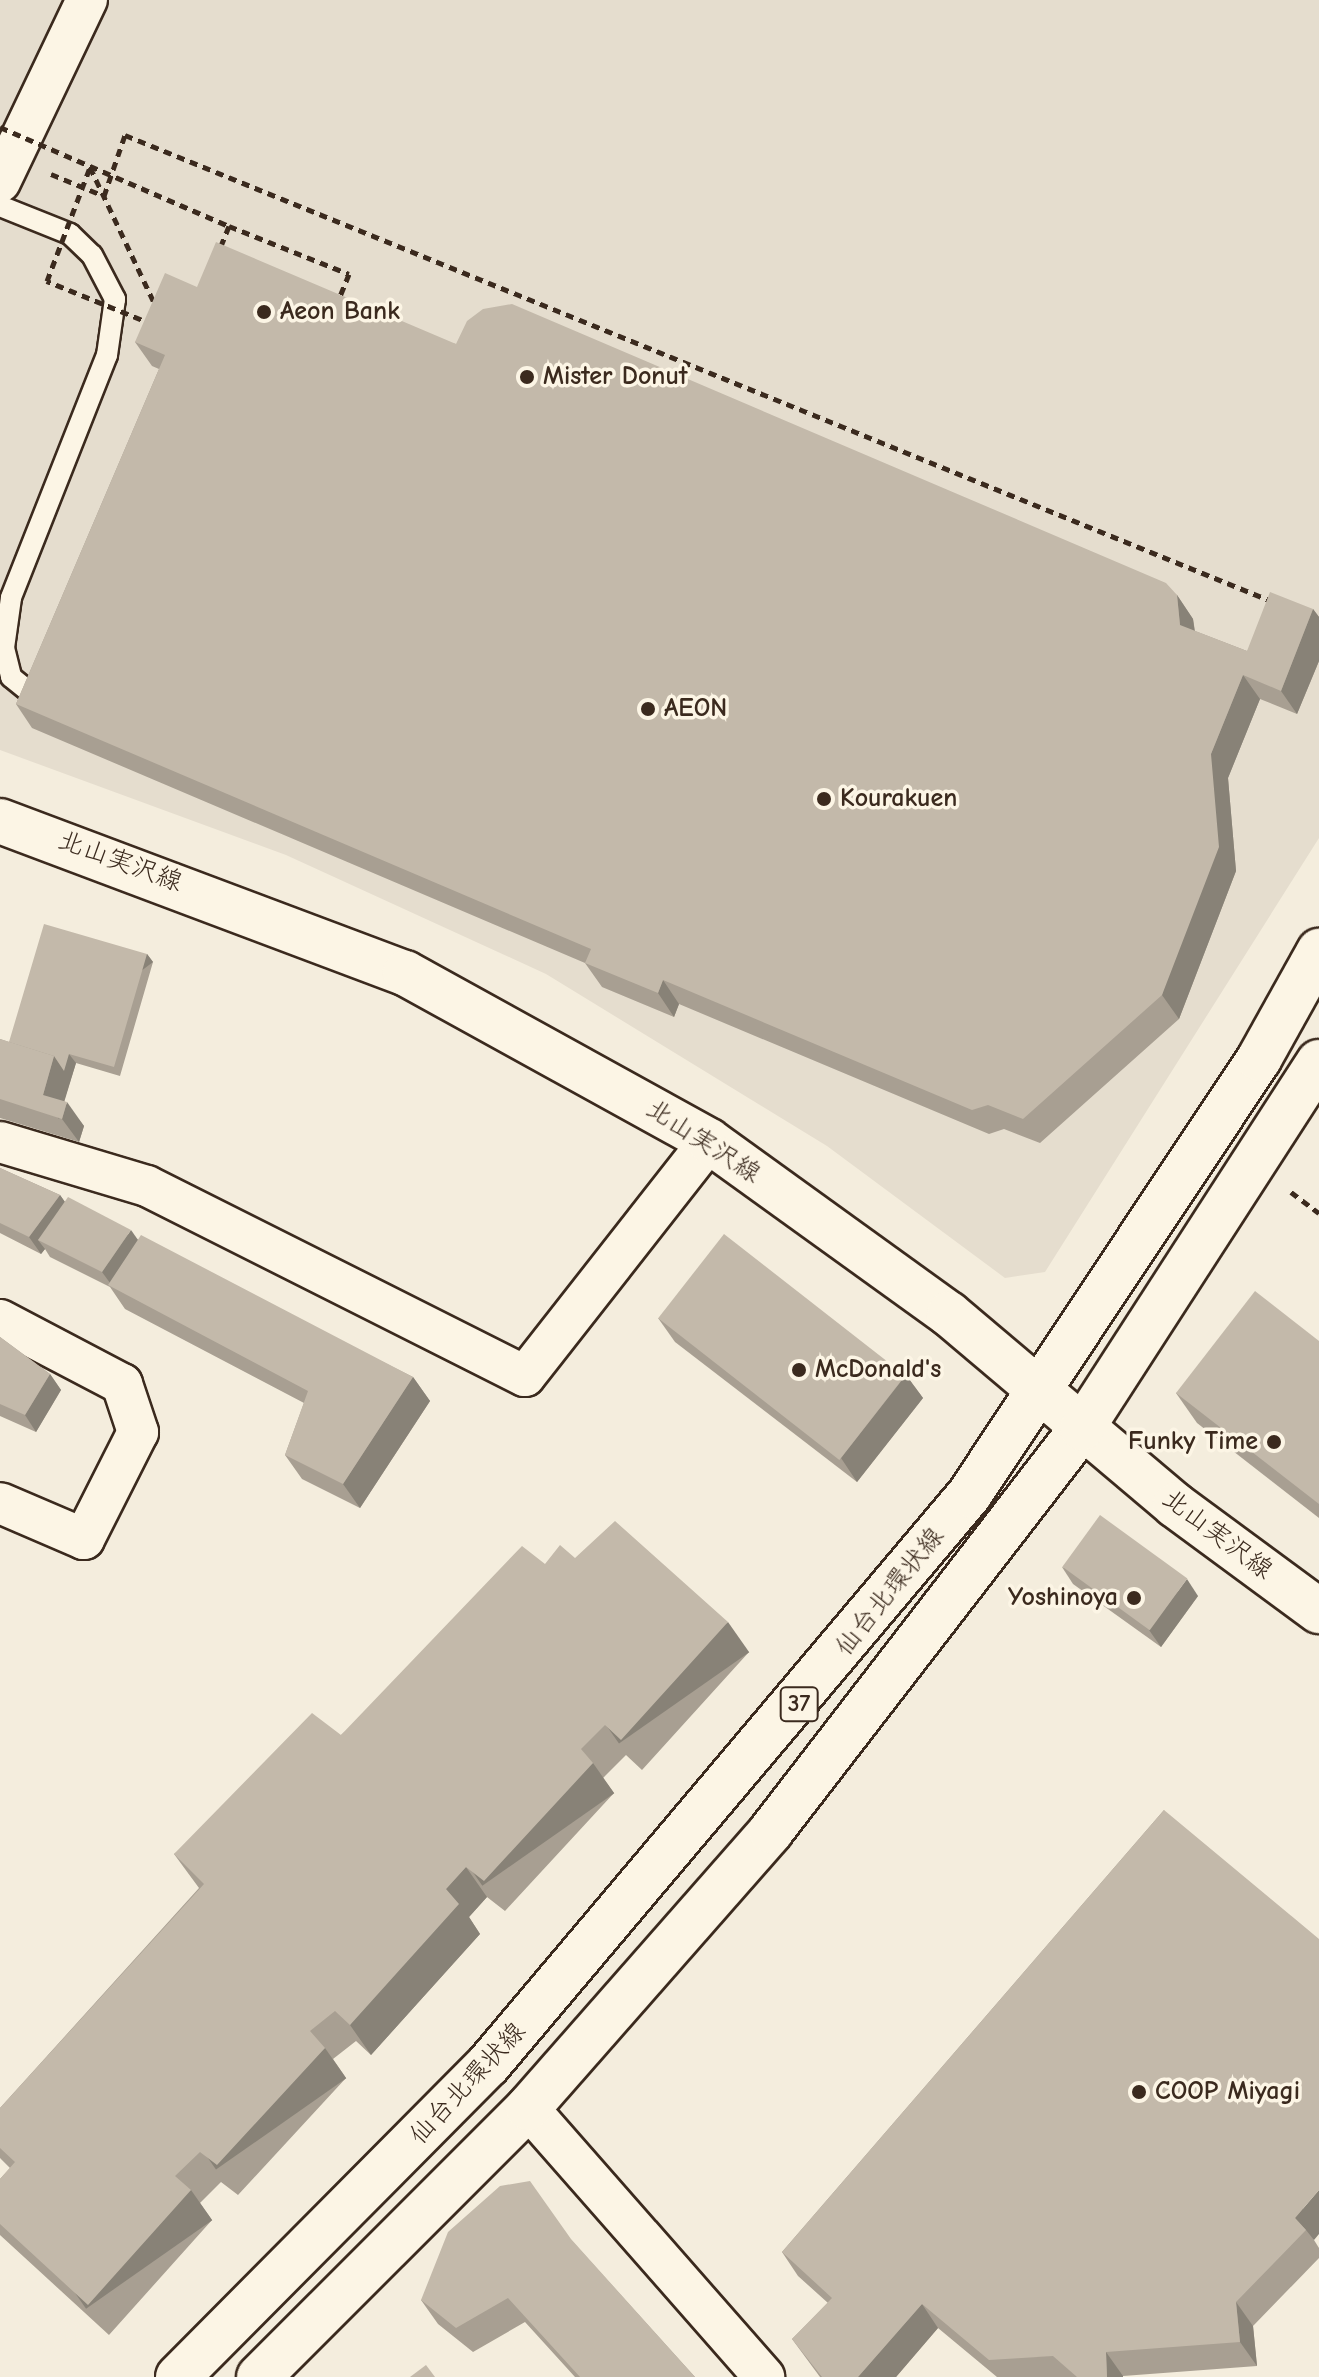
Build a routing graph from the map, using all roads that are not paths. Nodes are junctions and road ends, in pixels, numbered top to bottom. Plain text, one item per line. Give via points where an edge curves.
1 (87, 0) edge
2 (4, 156) edge
3 (0, 206) edge
4 (43, 703) edge
5 (0, 821) edge
6 (1319, 951) edge
7 (1319, 1062) edge
8 (709, 1141) junction
9 (0, 1142) edge
10 (0, 1320) edge
11 (1042, 1395) junction
12 (1082, 1428) junction
13 (0, 1503) edge
14 (1319, 1611) edge
15 (528, 2108) junction
16 (178, 2377) edge
17 (259, 2377) edge
18 (764, 2377) edge

1 - 2 street
3 - 4 lane via 70,234 92,255 115,299 107,355 11,598 4,648 11,677
5 - 8 main road, 北山実沢線 via 405,973
6 - 11 main road, 仙台北環状線 / 37 via 1259,1059
7 - 12 main road, 仙台北環状線 / 37
8 - 9 street via 525,1376 147,1186
8 - 11 main road, 北山実沢線 via 949,1314
10 - 13 street via 122,1384 138,1432 84,1539
11 - 12 main road, 北山実沢線
11 - 16 main road, 仙台北環状線 / 37 via 969,1495 643,1890 488,2065
12 - 14 main road, 北山実沢線
12 - 15 main road, 仙台北環状線 / 37 via 771,1831
15 - 17 main road, 仙台北環状線 / 37
15 - 18 street

